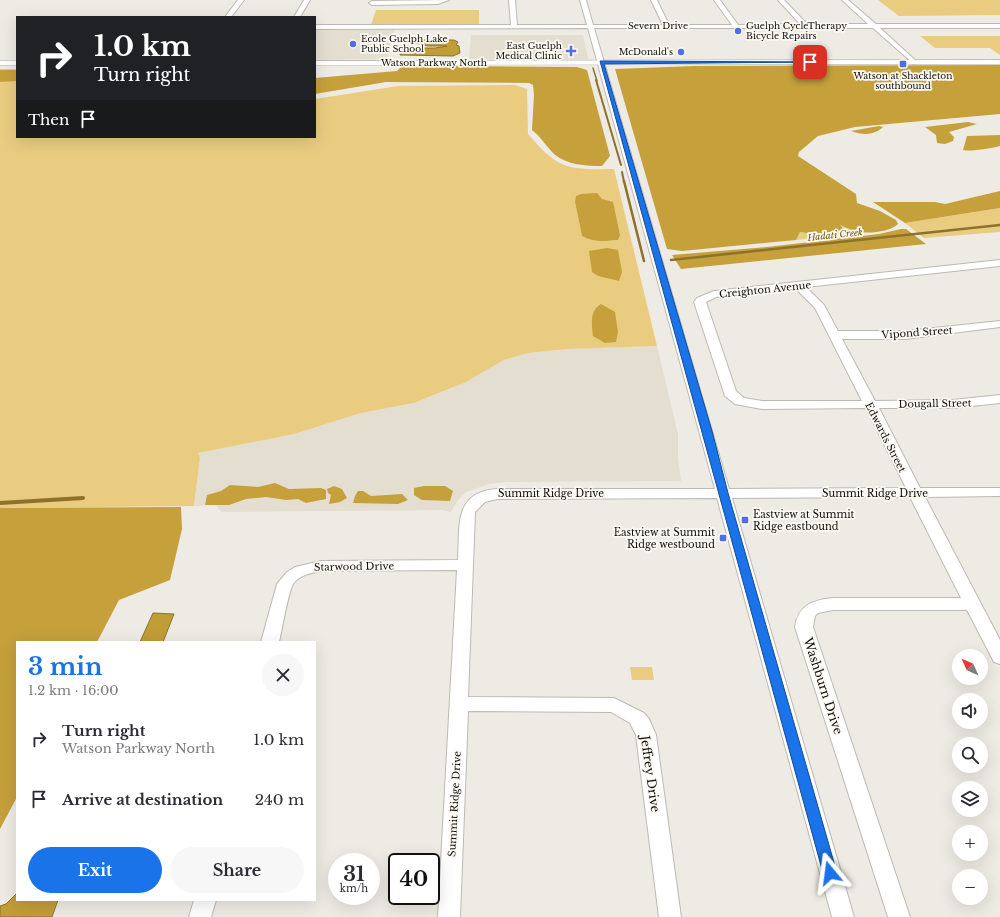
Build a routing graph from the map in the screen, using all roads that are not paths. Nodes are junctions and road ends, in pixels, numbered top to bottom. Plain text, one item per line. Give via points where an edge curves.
1 (242, 0) edge
2 (307, 0) edge
3 (446, 0) edge
4 (512, 0) edge
5 (583, 0) edge
6 (654, 0) edge
7 (717, 0) edge
8 (781, 0) edge
9 (845, 0) edge
10 (373, 1) edge
11 (369, 10) dead end
12 (229, 16) edge
13 (298, 16) edge
14 (367, 17) dead end
15 (514, 26) junction
16 (591, 26) junction
17 (667, 26) junction
18 (736, 26) junction
19 (805, 26) junction
20 (874, 26) junction
21 (1000, 26) edge
22 (316, 27) edge
23 (363, 27) junction
24 (602, 62) junction
25 (914, 62) junction
26 (1000, 62) edge
27 (16, 63) edge
28 (316, 63) edge
29 (0, 64) edge
30 (1000, 263) edge
31 (798, 285) junction
32 (1000, 324) edge
33 (834, 335) junction
34 (1000, 399) edge
35 (870, 404) junction
36 (1000, 492) edge
37 (723, 493) junction
38 (914, 493) junction
39 (465, 565) junction
40 (972, 604) junction
41 (270, 641) edge
42 (1000, 658) edge
43 (459, 704) junction
44 (204, 901) edge
45 (200, 917) edge
46 (449, 917) edge
47 (670, 917) edge
48 (843, 917) edge
49 (899, 917) edge

1 - 12 street
2 - 13 street
3 - 10 street via 433,3
4 - 15 street
5 - 16 street
6 - 17 street
7 - 18 street
8 - 19 street
9 - 20 street
10 - 11 street
14 - 23 street
15 - 16 street, Severn Drive
15 - 23 street, Severn Drive
16 - 17 street, Severn Drive
16 - 24 street
17 - 18 street, Severn Drive
18 - 19 street, Severn Drive
19 - 20 street, Severn Drive
20 - 21 street, Severn Drive
20 - 25 street
22 - 23 street, Severn Drive
24 - 25 main road, Watson Parkway North
24 - 28 main road, Watson Parkway North
24 - 37 street
25 - 26 main road, Watson Parkway North
27 - 29 main road
30 - 31 street, Creighton Avenue
31 - 33 street, Edwards Street via 820,308
31 - 35 street, Creighton Avenue via 714,294 701,300 700,305 730,393 740,401 762,404
32 - 33 street, Vipond Street via 905,335
33 - 35 street, Edwards Street
34 - 35 street, Dougall Street via 953,404
35 - 38 street, Edwards Street
36 - 38 street, Summit Ridge Drive
37 - 38 street, Summit Ridge Drive
37 - 39 street, Summit Ridge Drive via 489,494 482,496 468,512
37 - 48 street
38 - 40 street, Edwards Street
39 - 41 street, Starwood Drive via 308,567 298,571 285,584
39 - 43 street, Summit Ridge Drive
40 - 42 street, Edwards Street
40 - 49 street, Washburn Drive via 820,605 810,609 804,617 804,627
43 - 46 street, Summit Ridge Drive
43 - 47 street, Jeffrey Drive via 614,705 637,718 646,735
44 - 45 street

